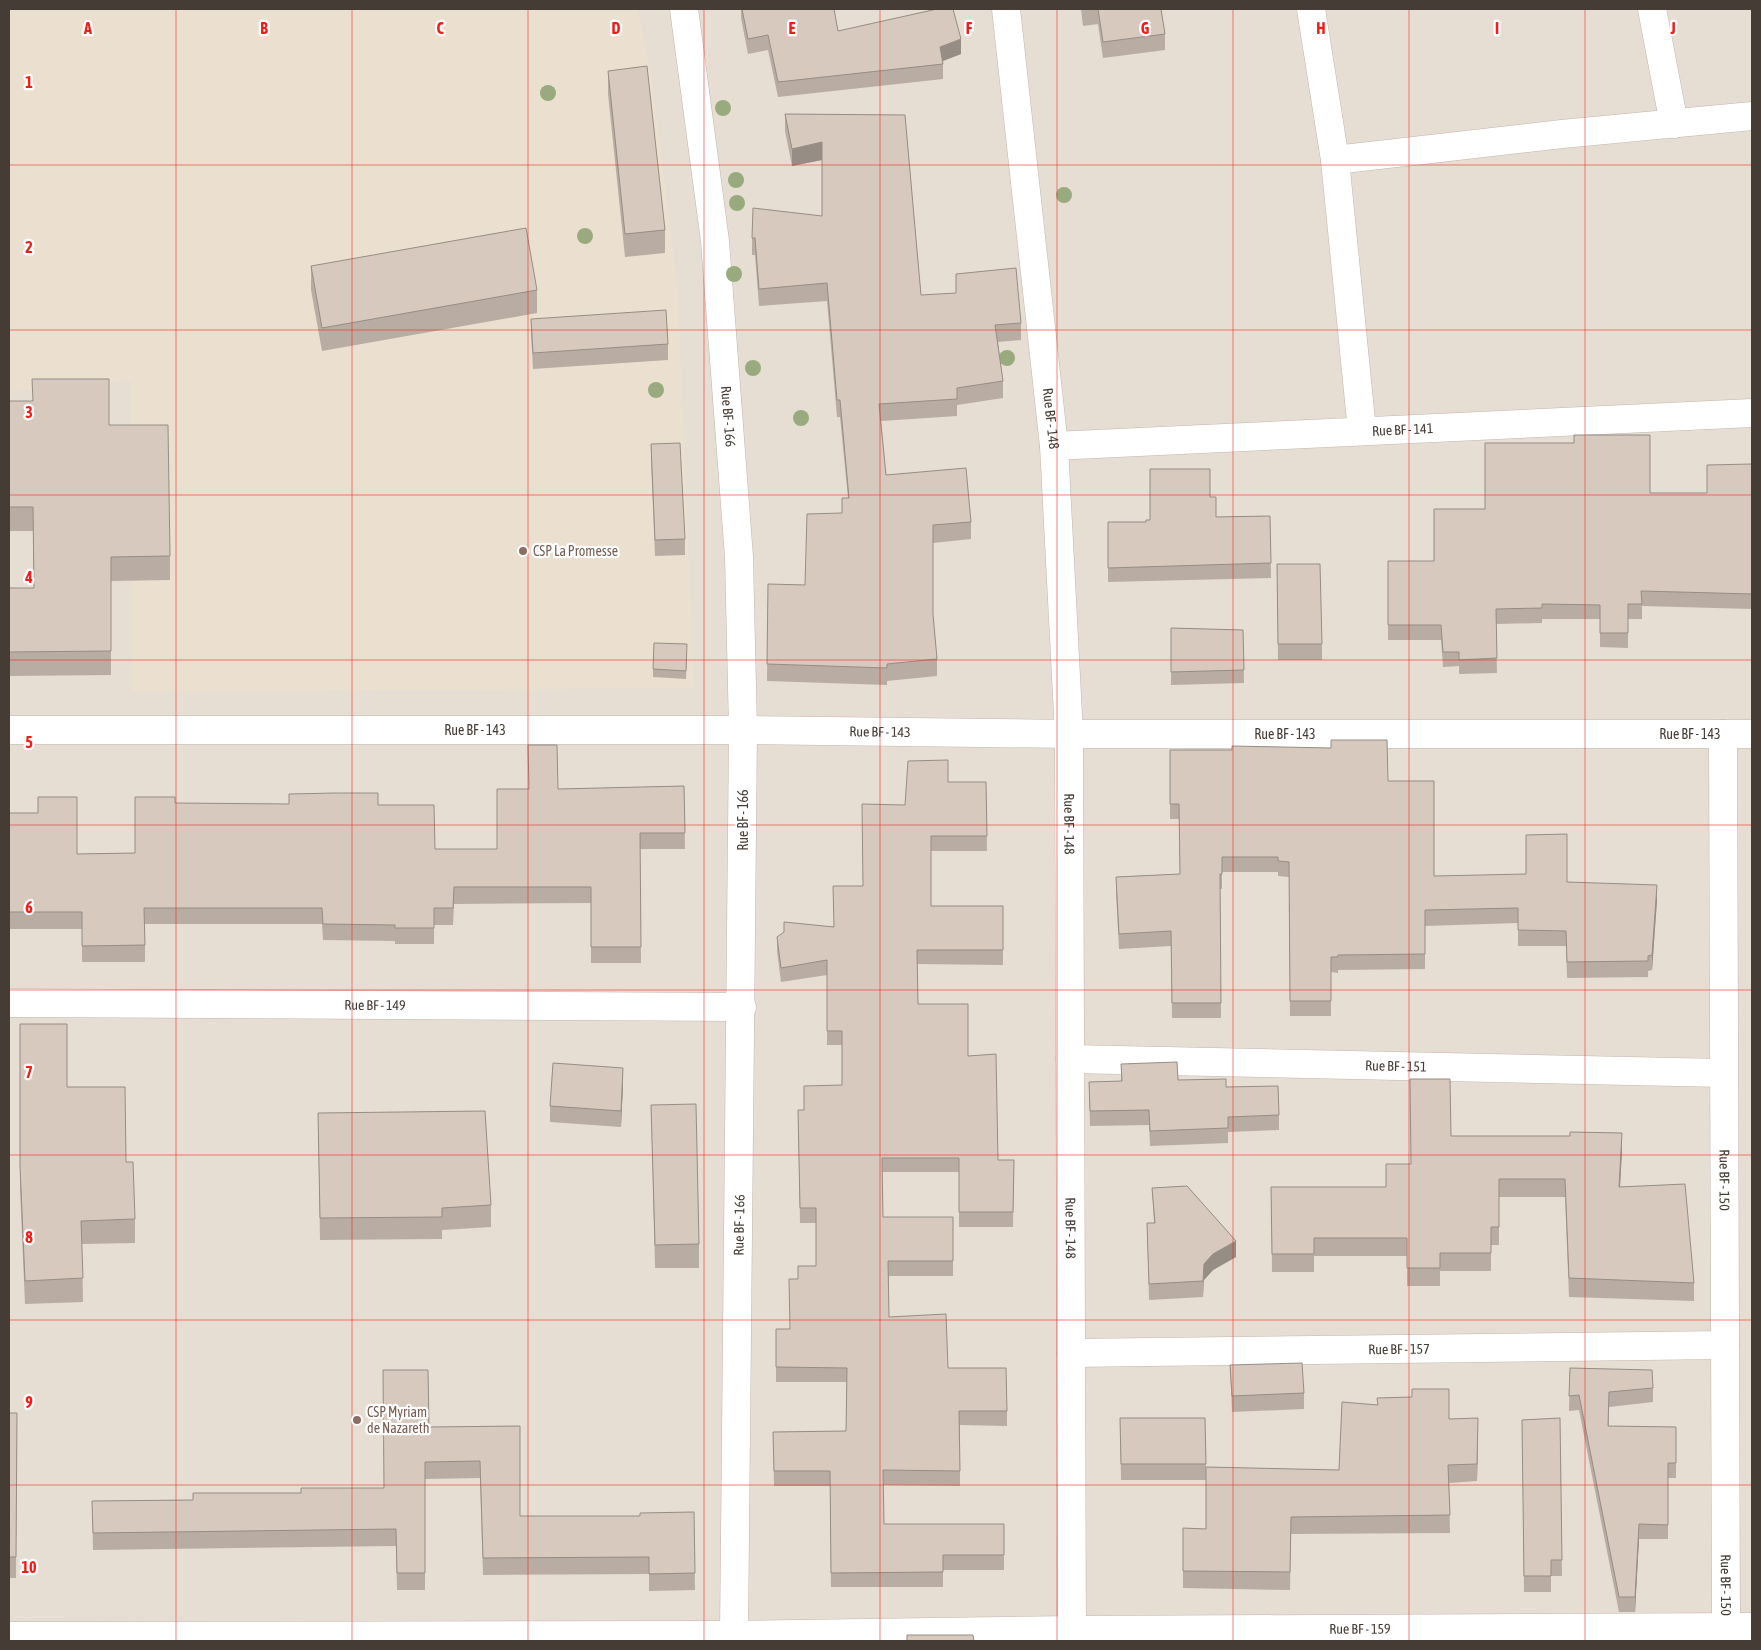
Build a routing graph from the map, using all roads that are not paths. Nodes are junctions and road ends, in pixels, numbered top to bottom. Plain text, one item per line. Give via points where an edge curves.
1 (684, 9) edge
2 (1006, 9) edge
3 (1311, 9) edge
4 (1652, 9) edge
5 (1752, 116) edge
6 (1674, 124) junction
7 (1335, 160) junction
8 (1752, 413) edge
9 (1362, 431) junction
10 (1054, 446) junction
11 (9, 730) edge
12 (744, 730) junction
13 (1069, 734) junction
14 (1723, 734) junction
15 (1752, 734) edge
16 (9, 1003) edge
17 (742, 1007) junction
18 (1070, 1059) junction
19 (1723, 1073) junction
20 (1724, 1346) junction
21 (1071, 1352) junction
22 (1739, 1627) edge
23 (734, 1635) junction
24 (9, 1636) edge
25 (1072, 1636) edge

1 - 12 street, Rue BF - 166 via 716,241 738,558
2 - 10 street, Rue BF - 148
3 - 7 street
4 - 6 street
5 - 6 street
6 - 7 street
7 - 9 street
8 - 9 street, Rue BF - 141
9 - 10 street, Rue BF - 141
10 - 13 street, Rue BF - 148
11 - 12 street, Rue BF - 143
12 - 13 street, Rue BF - 143
12 - 17 street, Rue BF - 166
13 - 14 street, Rue BF - 143
13 - 18 street, Rue BF - 148
14 - 15 street, Rue BF - 143
14 - 19 street, Rue BF - 150
16 - 17 street, Rue BF - 149
17 - 23 street, Rue BF - 166
18 - 19 street, Rue BF - 151
18 - 21 street, Rue BF - 148
19 - 20 street, Rue BF - 150
20 - 21 street, Rue BF - 157
20 - 22 street, Rue BF - 150
21 - 25 street, Rue BF - 148
22 - 25 street, Rue BF - 159
23 - 24 street, Rue BF - 159
23 - 25 street, Rue BF - 159

